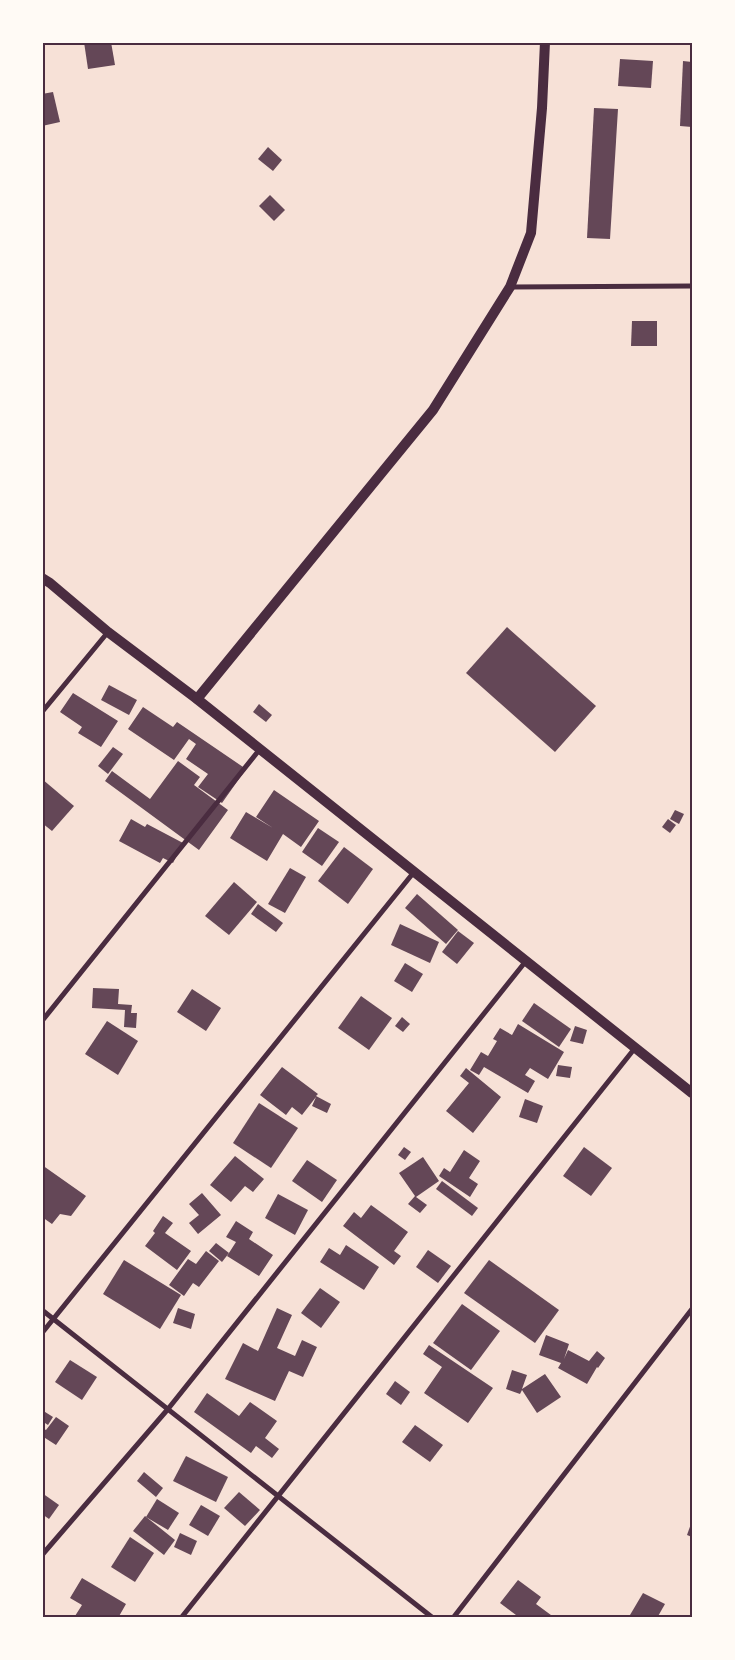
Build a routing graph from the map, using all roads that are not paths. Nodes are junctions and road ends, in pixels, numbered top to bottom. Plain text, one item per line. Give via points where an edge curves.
1 (545, 42) edge
2 (692, 286) edge
3 (510, 287) junction
4 (42, 578) edge
5 (108, 632) junction
6 (197, 699) junction
7 (42, 712) edge
8 (260, 749) junction
9 (414, 872) junction
10 (526, 961) junction
11 (42, 1021) edge
12 (635, 1048) junction
13 (692, 1093) edge
14 (692, 1309) edge
15 (42, 1310) edge
16 (54, 1319) junction
17 (42, 1333) edge
18 (168, 1409) junction
19 (278, 1496) junction
20 (42, 1556) edge
21 (181, 1618) edge
22 (433, 1618) edge
23 (453, 1618) edge

1 - 3 main road via 531,233
2 - 3 street
3 - 6 main road via 434,410
4 - 5 main road
5 - 6 main road
5 - 7 street
6 - 8 main road
8 - 9 main road
8 - 11 street
9 - 10 main road
9 - 16 street
10 - 12 main road
10 - 18 street
12 - 13 main road
12 - 19 street
14 - 23 street
15 - 16 street
16 - 17 street
16 - 18 street
18 - 19 street
18 - 20 street
19 - 21 street
19 - 22 street

